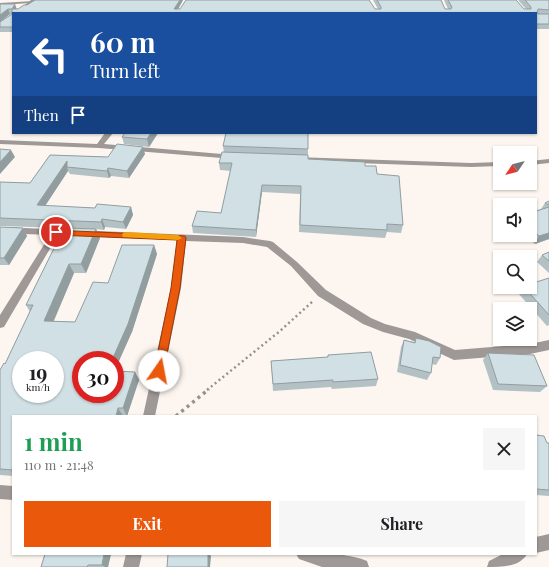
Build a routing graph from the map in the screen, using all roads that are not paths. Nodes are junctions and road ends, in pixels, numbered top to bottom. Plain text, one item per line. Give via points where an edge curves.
1 (32, 1) edge
2 (0, 4) edge
3 (18, 12) edge
4 (107, 134) edge
5 (0, 142) edge
6 (99, 146) junction
7 (240, 157) edge
8 (292, 159) edge
9 (549, 161) edge
10 (537, 162) edge
11 (493, 164) edge
12 (0, 230) edge
13 (56, 232) junction
14 (182, 238) junction
15 (0, 324) edge
16 (549, 345) edge
17 (149, 415) edge
18 (0, 492) edge
19 (12, 493) edge
20 (549, 542) edge
21 (537, 545) edge
22 (134, 555) edge
23 (308, 555) edge
24 (517, 555) edge
25 (131, 567) edge
26 (361, 567) edge
27 (495, 567) edge

1 - 2 street
1 - 3 street
4 - 6 street
5 - 6 street
6 - 7 street
8 - 11 street
9 - 10 street
12 - 13 street
13 - 14 street
13 - 15 street
14 - 16 street via 243,240 270,244 322,293 367,321 411,335 454,355
14 - 17 street via 176,288
18 - 19 street
20 - 21 street
22 - 25 street
23 - 26 street
24 - 27 street

